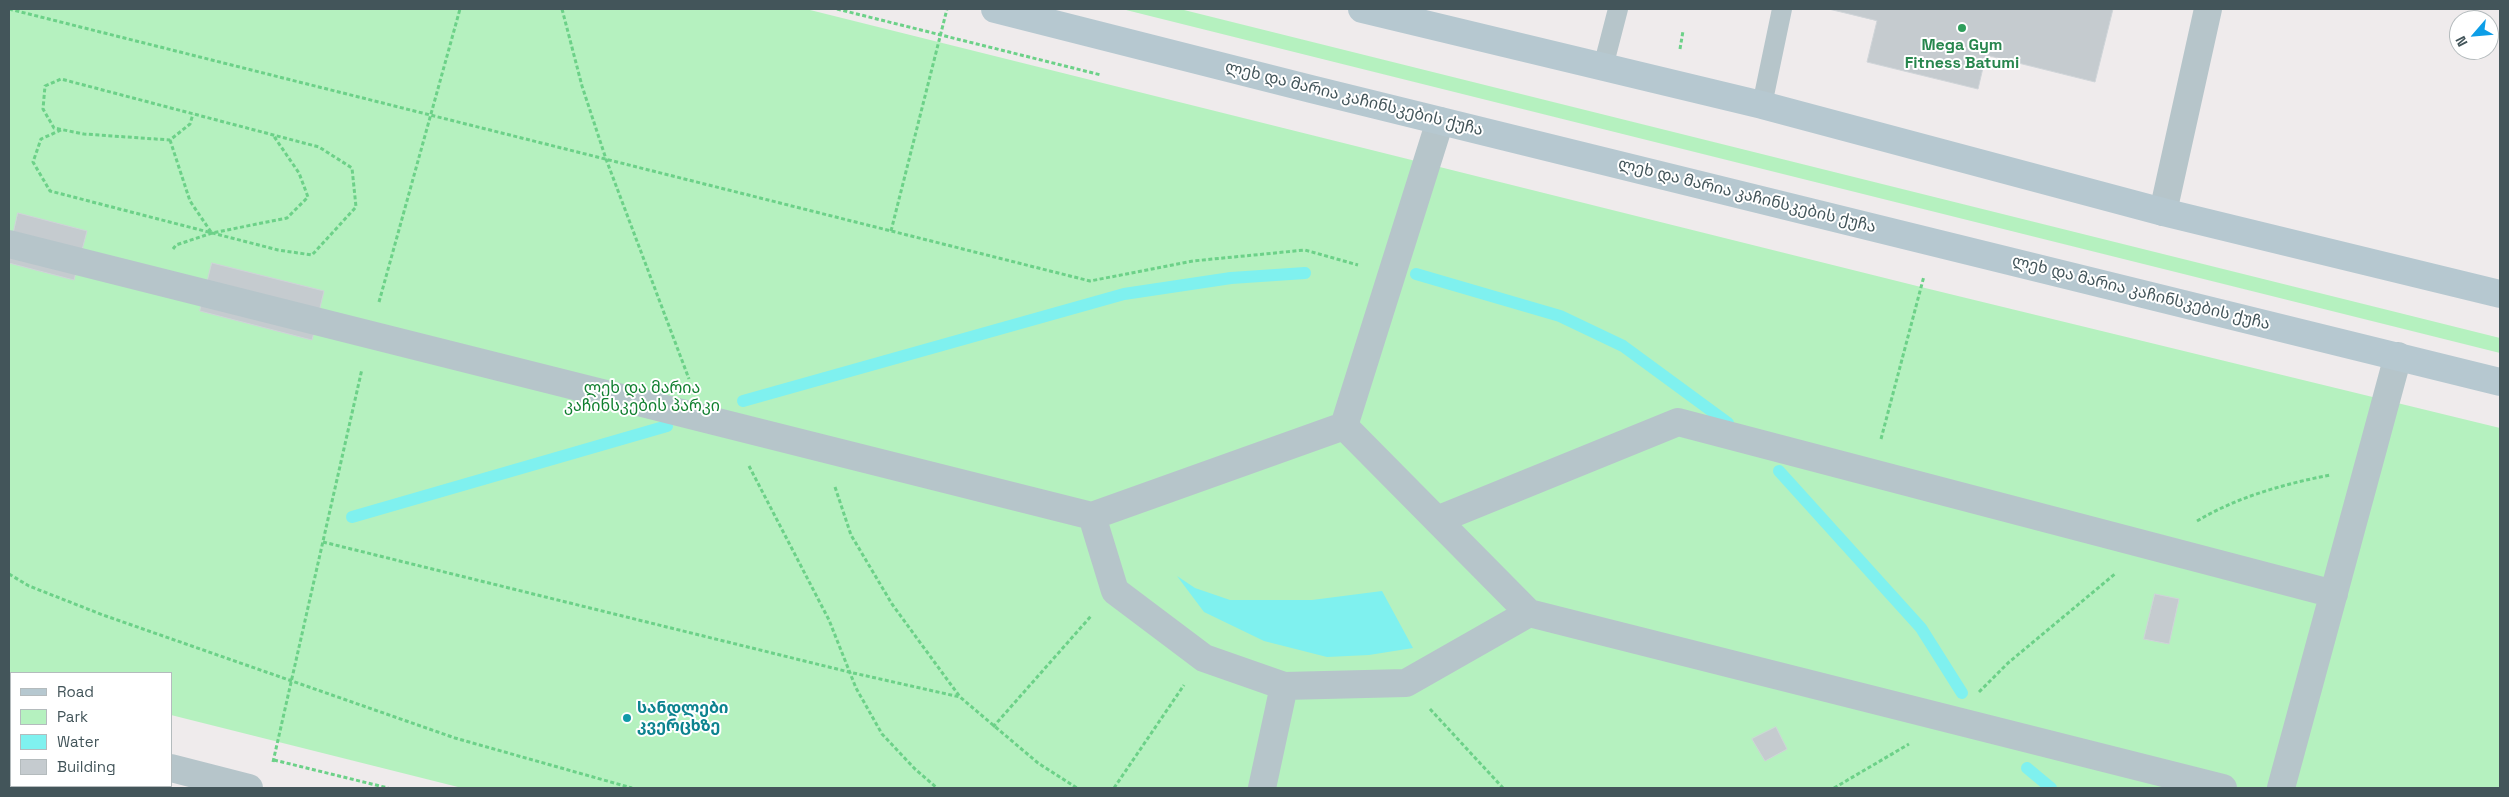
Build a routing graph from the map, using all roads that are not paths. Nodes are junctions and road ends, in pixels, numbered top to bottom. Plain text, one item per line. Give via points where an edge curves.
1 (995, 9) edge
2 (1362, 9) edge
3 (1618, 9) edge
4 (1782, 9) edge
5 (2208, 9) edge
6 (1603, 67) junction
7 (1762, 105) junction
8 (1440, 121) junction
9 (2163, 212) junction
10 (9, 244) edge
11 (2500, 294) edge
12 (2398, 356) junction
13 (2500, 382) edge
14 (1344, 426) junction
15 (1092, 516) junction
16 (1437, 520) junction
17 (2334, 594) junction
18 (1529, 613) junction
19 (1284, 686) junction
20 (172, 768) edge
21 (249, 788) edge
22 (1262, 788) edge
23 (2223, 788) edge
24 (2281, 788) edge

1 - 8 main road, ლეხ და მარია კაჩინსკების ქუჩა
2 - 6 main road
3 - 6 lane
4 - 7 lane
5 - 9 street
6 - 7 main road
7 - 9 main road
8 - 12 main road, ლეხ და მარია კაჩინსკების ქუჩა
8 - 14 street
9 - 11 main road
10 - 15 street
12 - 13 main road, ლეხ და მარია კაჩინსკების ქუჩა
12 - 17 street
14 - 15 street
14 - 16 street
15 - 19 street via 1115,590 1204,658
16 - 17 street via 1678,422
16 - 18 street
17 - 24 street
18 - 19 street via 1406,683
18 - 23 street
19 - 22 street
20 - 21 street

